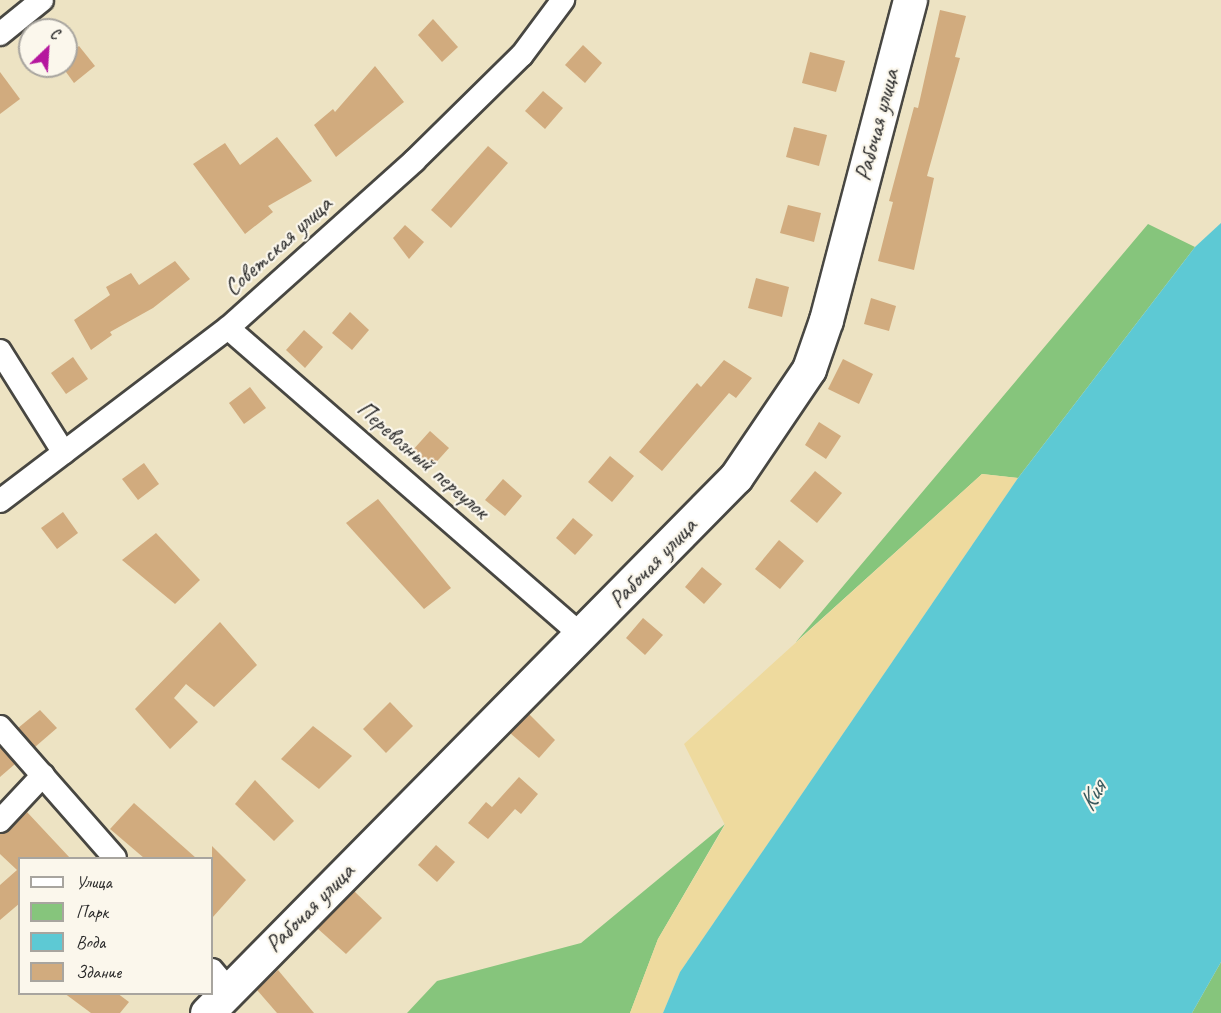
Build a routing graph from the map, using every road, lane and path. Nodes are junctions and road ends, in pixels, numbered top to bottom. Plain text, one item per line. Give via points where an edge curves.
1 (42, 0) edge
2 (563, 0) edge
3 (910, 0) edge
4 (0, 34) edge
5 (228, 328) junction
6 (0, 351) edge
7 (64, 453) junction
8 (0, 501) edge
9 (582, 636) junction
10 (0, 727) edge
11 (43, 775) junction
12 (0, 820) edge
13 (114, 857) edge
14 (216, 991) edge

1 - 4 street
2 - 5 street, Советская улица via 522,55 414,161
3 - 9 main road, Рабочая улица via 826,321 809,369 736,477
5 - 7 street, Советская улица
5 - 9 street, Перевозный переулок
6 - 7 street
7 - 8 street, Советская улица
9 - 14 main road, Рабочая улица
10 - 11 street
11 - 12 street
11 - 13 street

